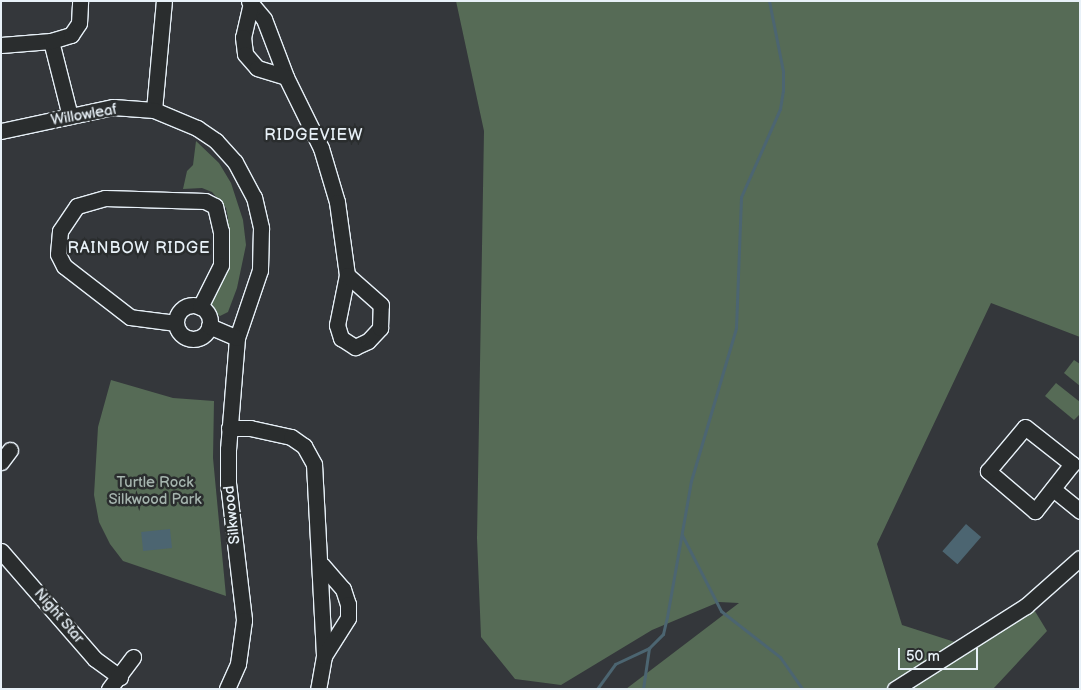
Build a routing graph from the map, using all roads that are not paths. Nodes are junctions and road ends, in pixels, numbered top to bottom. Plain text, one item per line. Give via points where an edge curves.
1 (80, 1) edge
2 (164, 1) edge
3 (250, 2) edge
4 (51, 41) junction
5 (1, 45) edge
6 (286, 77) junction
7 (154, 110) junction
8 (70, 116) junction
9 (1, 131) edge
10 (347, 275) dead end
11 (200, 307) junction
12 (176, 323) junction
13 (209, 326) junction
14 (237, 338) junction
15 (229, 428) junction
16 (1054, 489) junction
17 (1080, 511) edge
18 (1, 551) edge
19 (1080, 558) edge
20 (322, 565) junction
21 (324, 656) junction
22 (133, 657) dead end
23 (120, 677) junction
24 (109, 689) edge
25 (227, 689) edge
26 (318, 689) edge
27 (895, 689) edge

1 - 4 street via 76,30
2 - 7 street
3 - 6 street via 264,19
3 - 6 street via 243,37 244,54 257,68
4 - 5 street
4 - 8 street
6 - 10 street via 321,148 337,202
7 - 8 street, Willowleaf via 113,107
7 - 14 street, Willowleaf via 196,128 216,141 235,162 254,197 261,228 260,270
8 - 9 street, Willowleaf
11 - 12 street via 184,308
11 - 12 street via 221,265 216,206 205,201 105,198 76,206 60,231 58,254 64,266 130,318
11 - 13 street via 208,315
12 - 13 street via 180,332 189,338 199,338
13 - 14 street
14 - 15 street, Silkwood
15 - 20 street via 278,433 304,446 314,464
15 - 25 street, Silkwood via 228,483 244,620 238,664
16 - 16 street via 1072,464 1025,427 988,472 1035,511
16 - 17 street
18 - 23 street, Night Star via 95,658
19 - 27 street via 1026,606
20 - 21 street
20 - 21 street via 343,589 348,604 348,618
21 - 26 street
22 - 23 street
23 - 24 street

